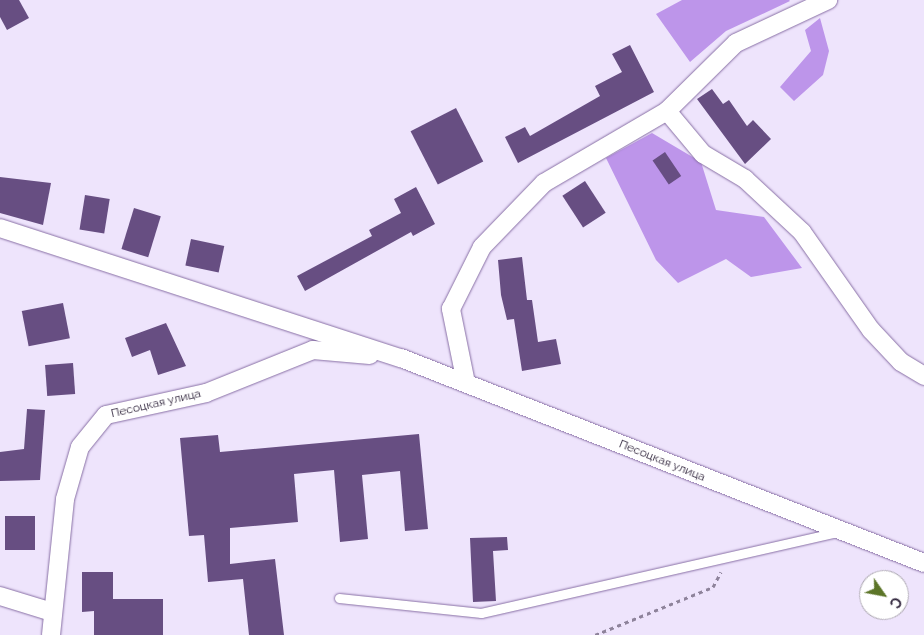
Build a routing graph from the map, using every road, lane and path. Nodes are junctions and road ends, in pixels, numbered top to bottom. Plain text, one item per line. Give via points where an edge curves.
1 (828, 0) edge
2 (667, 111) junction
3 (0, 228) edge
4 (401, 358) junction
5 (924, 376) edge
6 (466, 383) junction
7 (839, 531) junction
8 (924, 563) edge
9 (55, 586) junction
10 (713, 587) dead end
11 (0, 596) edge
12 (339, 598) dead end
13 (23, 603) junction
14 (52, 612) junction
15 (51, 635) edge
16 (595, 635) edge

1 - 2 street via 736,43
2 - 5 street via 703,154 745,179 802,232 871,330 901,362
2 - 6 street via 544,183 482,247 452,309
3 - 4 street, Песоцкая улица
4 - 6 street, Песоцкая улица
4 - 9 street, Песоцкая улица via 313,350 206,393 106,415 80,447 65,499
6 - 7 street, Песоцкая улица
7 - 8 street, Песоцкая улица
7 - 12 lane via 481,613
9 - 13 street
9 - 14 street, Песоцкая улица
10 - 16 path
11 - 13 street
13 - 14 street
14 - 15 street, Песоцкая улица

